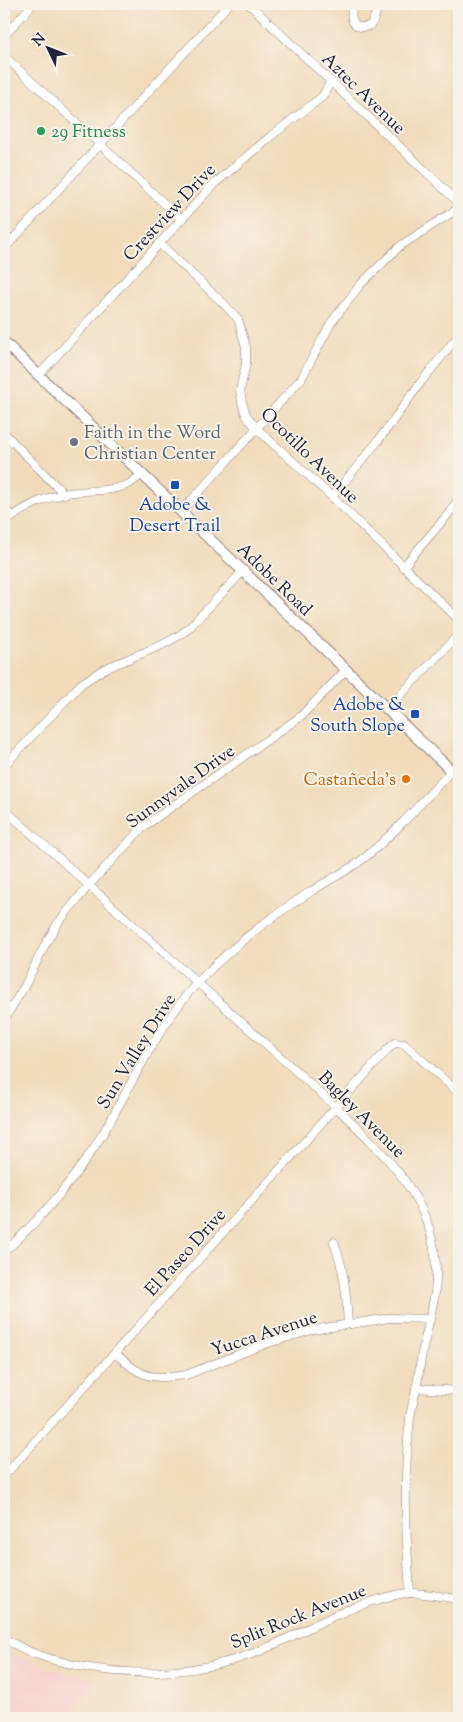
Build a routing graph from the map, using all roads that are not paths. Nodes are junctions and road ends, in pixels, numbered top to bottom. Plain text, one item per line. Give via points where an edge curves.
1 (33, 4) edge
2 (228, 4) edge
3 (249, 4) edge
4 (353, 4) edge
5 (378, 4) edge
6 (4, 36) edge
7 (4, 56) edge
8 (331, 81) junction
9 (100, 145) junction
10 (459, 203) edge
11 (459, 208) edge
12 (181, 219) junction
13 (159, 243) junction
14 (4, 250) edge
15 (459, 335) edge
16 (4, 342) edge
17 (39, 375) junction
18 (257, 429) junction
19 (4, 433) edge
20 (142, 474) junction
21 (64, 494) junction
22 (332, 497) junction
23 (459, 498) edge
24 (4, 508) edge
25 (181, 512) junction
26 (12, 516) junction
27 (4, 524) edge
28 (403, 567) junction
29 (243, 571) junction
30 (459, 620) edge
31 (459, 634) edge
32 (346, 670) junction
33 (387, 709) junction
34 (4, 766) edge
35 (451, 771) junction
36 (459, 778) edge
37 (4, 809) edge
38 (89, 885) junction
39 (197, 983) junction
40 (4, 1020) edge
41 (459, 1093) edge
42 (336, 1107) junction
43 (334, 1242) dead end
44 (4, 1252) edge
45 (430, 1319) junction
46 (348, 1324) junction
47 (115, 1353) junction
48 (416, 1388) junction
49 (459, 1391) edge
50 (4, 1476) edge
51 (410, 1593) junction
52 (459, 1599) edge
53 (4, 1639) edge

1 - 6 street
2 - 9 street
3 - 8 street, Aztec Avenue
4 - 5 street via 351,17 358,26 364,27 374,19
7 - 9 street
8 - 10 street, Aztec Avenue
8 - 12 street, Crestview Drive via 322,97 235,165
9 - 12 street
9 - 14 street
11 - 18 street via 400,246 360,285 331,323 301,379
12 - 13 street, Crestview Drive
13 - 17 street, Crestview Drive
13 - 18 street, Ocotillo Avenue via 238,319 246,347 240,390 242,402
15 - 22 street
16 - 17 main road, Adobe Road
17 - 20 main road, Adobe Road
18 - 22 street, Ocotillo Avenue
18 - 25 street
19 - 21 street
20 - 21 street via 129,484
20 - 25 main road, Adobe Road
21 - 26 street
22 - 28 street, Ocotillo Avenue
23 - 28 street
24 - 26 street
25 - 29 main road, Adobe Road
26 - 27 street
28 - 30 street, Ocotillo Avenue
29 - 32 main road, Adobe Road
29 - 34 street via 176,638 104,669 81,684
31 - 33 street
32 - 33 main road, Adobe Road
32 - 38 street, Sunnyvale Drive via 300,717 143,827
33 - 35 main road, Adobe Road
35 - 36 main road, Adobe Road
35 - 39 street, Sun Valley Drive via 362,860 266,921
37 - 38 street, Bagley Avenue
38 - 39 street, Bagley Avenue
38 - 40 street, Sunnyvale Drive via 47,940
39 - 42 street, Bagley Avenue
39 - 44 street, Sun Valley Drive via 161,1030 81,1166 48,1207
41 - 42 street, El Paseo Drive via 404,1044 395,1044
42 - 45 street, Bagley Avenue via 390,1160 412,1190 425,1216 434,1246 435,1290
42 - 47 street, El Paseo Drive
43 - 46 street via 346,1282
45 - 46 street, Yucca Avenue via 389,1318
45 - 48 street, Bagley Avenue
46 - 47 street, Yucca Avenue via 312,1330 186,1375 172,1377 159,1378 138,1372
47 - 50 street, El Paseo Drive
48 - 49 street
48 - 51 street, Bagley Avenue via 410,1417 405,1486
51 - 52 street, Split Rock Avenue
51 - 53 street, Split Rock Avenue via 358,1605 260,1650 213,1665 164,1672 88,1668 37,1655

